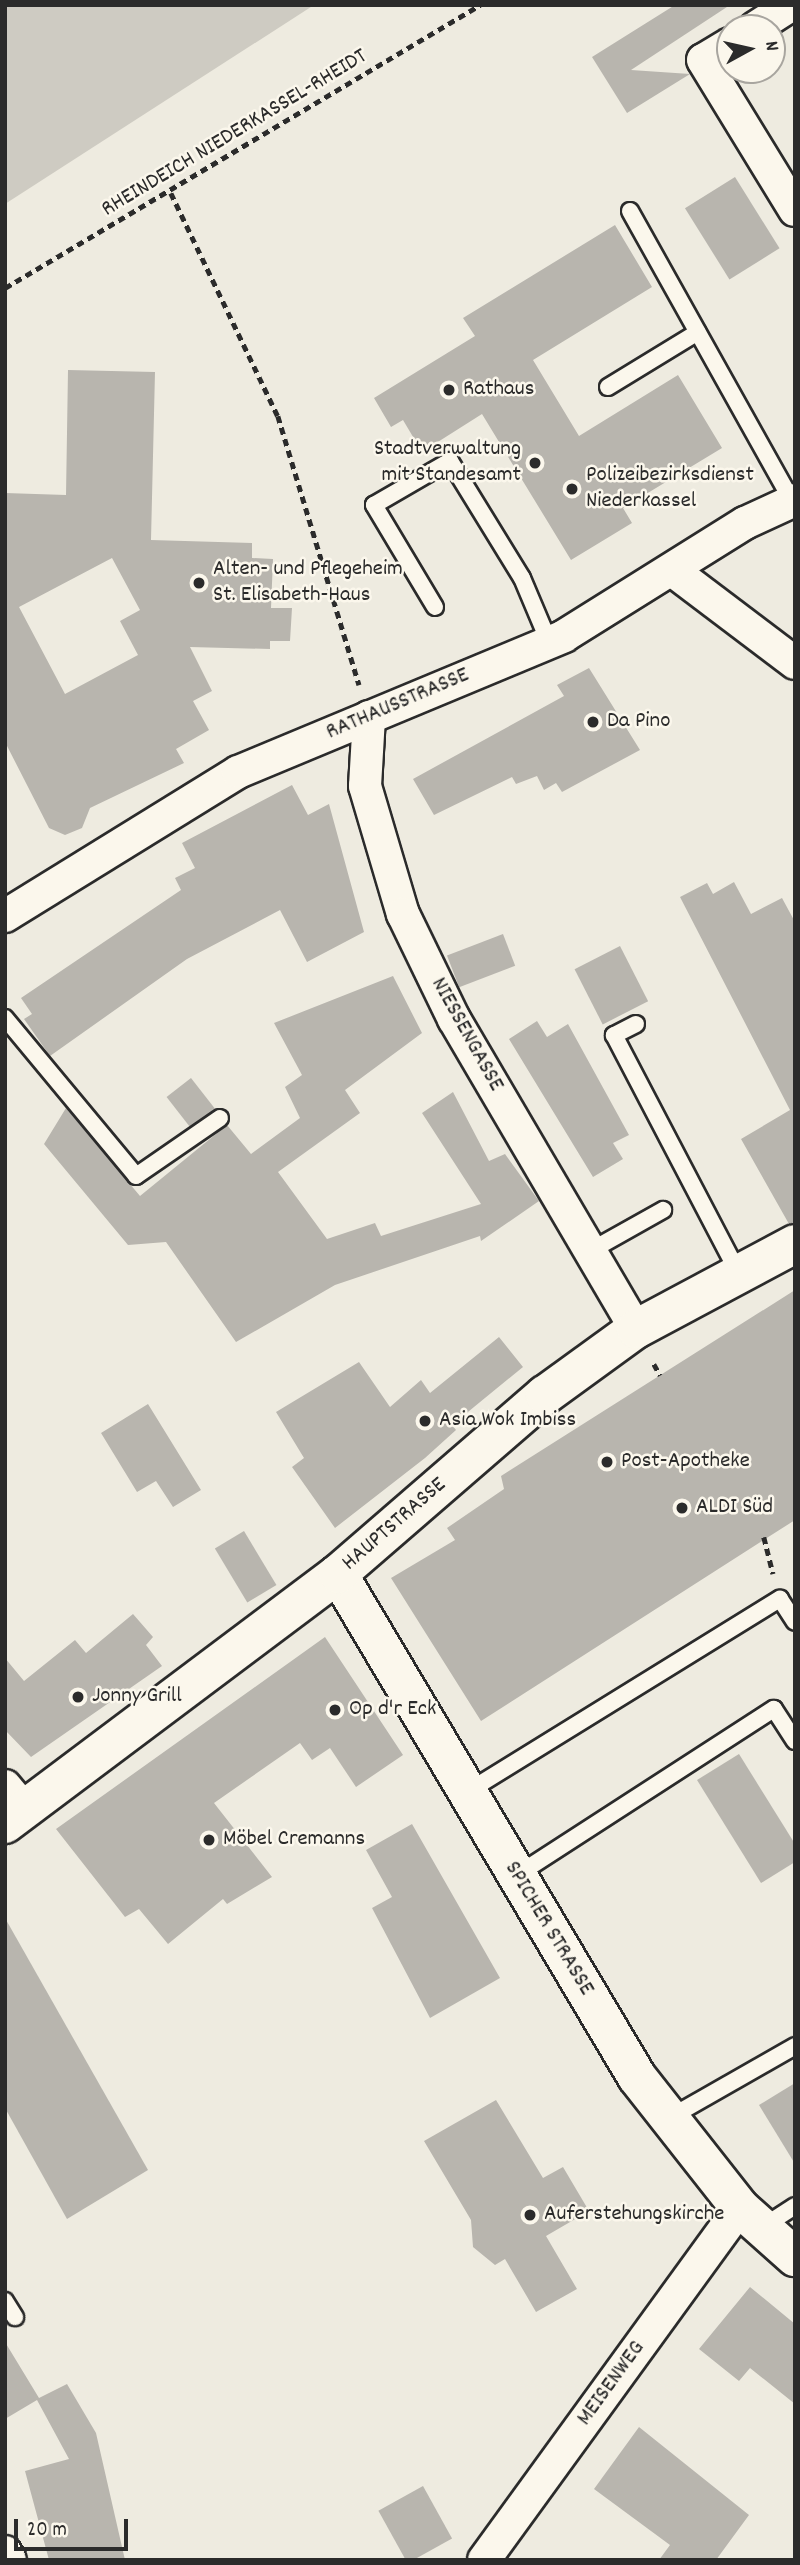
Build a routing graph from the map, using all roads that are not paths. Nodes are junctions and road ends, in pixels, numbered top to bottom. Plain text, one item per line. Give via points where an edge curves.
1 (716, 53) edge
2 (716, 80) edge
3 (719, 84) edge
4 (795, 210) edge
5 (630, 211) dead end
6 (698, 332) junction
7 (608, 387) dead end
8 (793, 500) edge
9 (672, 570) junction
10 (435, 607) dead end
11 (549, 642) junction
12 (795, 663) edge
13 (369, 717) junction
14 (5, 916) edge
15 (5, 1018) edge
16 (636, 1024) dead end
17 (220, 1118) dead end
18 (663, 1210) dead end
19 (795, 1244) edge
20 (590, 1251) junction
21 (739, 1274) junction
22 (636, 1329) junction
23 (338, 1574) junction
24 (795, 1622) edge
25 (795, 1741) edge
26 (467, 1792) junction
27 (12, 1807) edge
28 (517, 1876) junction
29 (795, 2046) edge
30 (668, 2119) junction
31 (795, 2206) edge
32 (751, 2218) junction
33 (795, 2257) edge
34 (5, 2301) edge
35 (15, 2317) dead end
36 (5, 2552) edge
37 (10, 2560) edge
38 (484, 2560) edge

1 - 2 street via 704,60
3 - 4 street
5 - 6 lane
6 - 7 lane
6 - 8 lane
8 - 9 street, RATHAUSSTRASSE
9 - 11 street, RATHAUSSTRASSE
9 - 12 street
10 - 11 lane via 374,505 450,461 522,578
11 - 13 street, RATHAUSSTRASSE
13 - 14 street, RATHAUSSTRASSE via 238,772
13 - 20 street, NIESSENGASSE via 365,786 403,914 454,1019
15 - 17 lane via 136,1176
16 - 21 lane via 614,1035
18 - 20 lane
19 - 21 street, HAUPTSTRASSE
20 - 22 street, NIESSENGASSE
21 - 22 street, HAUPTSTRASSE
22 - 23 street, HAUPTSTRASSE via 545,1395
23 - 26 street, SPICHER STRASSE
23 - 27 street, HAUPTSTRASSE
24 - 26 lane via 780,1599
25 - 28 lane via 774,1709
26 - 28 street, SPICHER STRASSE
28 - 30 street, SPICHER STRASSE
29 - 30 lane
30 - 32 street, SPICHER STRASSE
31 - 32 lane
32 - 33 street, SPICHER STRASSE
32 - 38 street, MEISENWEG
34 - 35 lane
36 - 37 street

